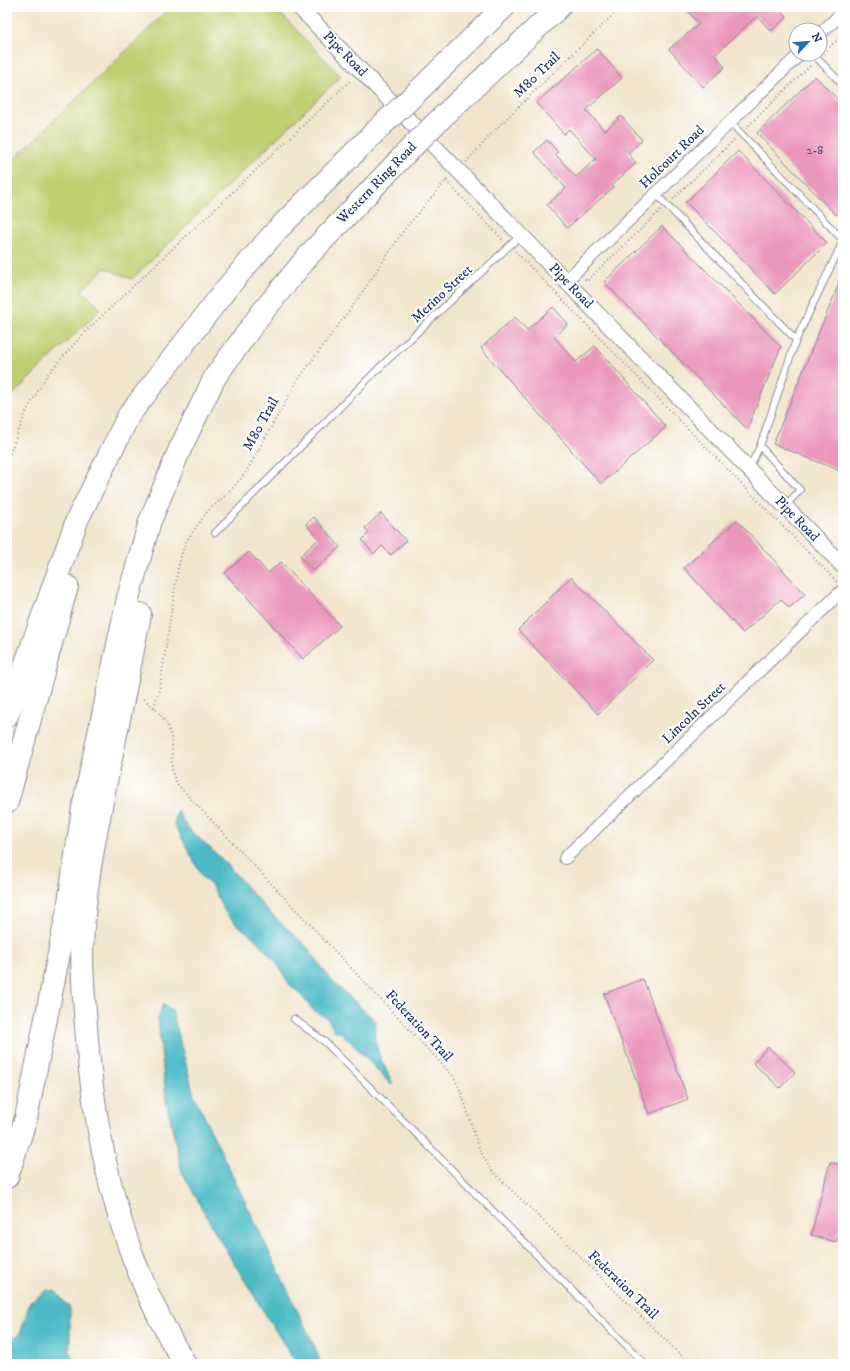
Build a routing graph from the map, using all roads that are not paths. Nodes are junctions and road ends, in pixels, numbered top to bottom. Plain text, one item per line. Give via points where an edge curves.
1 (299, 7) edge
2 (504, 7) edge
3 (559, 7) edge
4 (843, 12) edge
5 (828, 26) edge
6 (792, 62) edge
7 (821, 62) edge
8 (843, 86) edge
9 (730, 122) junction
10 (656, 194) junction
11 (521, 235) junction
12 (843, 241) edge
13 (566, 281) junction
14 (796, 340) junction
15 (178, 353) junction
16 (215, 377) junction
17 (760, 446) junction
18 (748, 469) junction
19 (785, 506) junction
20 (215, 533) dead end
21 (843, 566) edge
22 (841, 587) edge
23 (7, 716) edge
24 (7, 802) edge
25 (565, 858) dead end
26 (294, 1019) dead end
27 (7, 1177) edge
28 (185, 1364) edge
29 (645, 1364) edge

1 - 11 street, Pipe Road
2 - 15 highway, bridge via 276,231 226,289
3 - 16 highway, Western Ring Road, bridge via 435,124 309,255 260,315
4 - 5 street
6 - 9 street, Holcourt Road
7 - 8 lane
9 - 10 street, Holcourt Road
9 - 12 lane
10 - 13 street, Holcourt Road
10 - 14 lane
11 - 13 street, Pipe Road
11 - 20 lane, Merino Street via 378,369
12 - 14 lane
13 - 18 street, Pipe Road
14 - 17 lane
15 - 23 highway via 129,415 77,520
15 - 24 highway via 136,420 88,526 68,583
16 - 27 highway via 180,449 150,521 128,598 83,808 68,909 44,1033 26,1118
16 - 28 highway via 186,452 161,528 142,602 100,816 87,892 82,950 90,1070 100,1138 111,1187 138,1274
17 - 18 lane
17 - 19 lane via 800,490
18 - 19 street, Pipe Road
19 - 21 street, Pipe Road
22 - 25 street, Lincoln Street
26 - 29 lane via 325,1042

